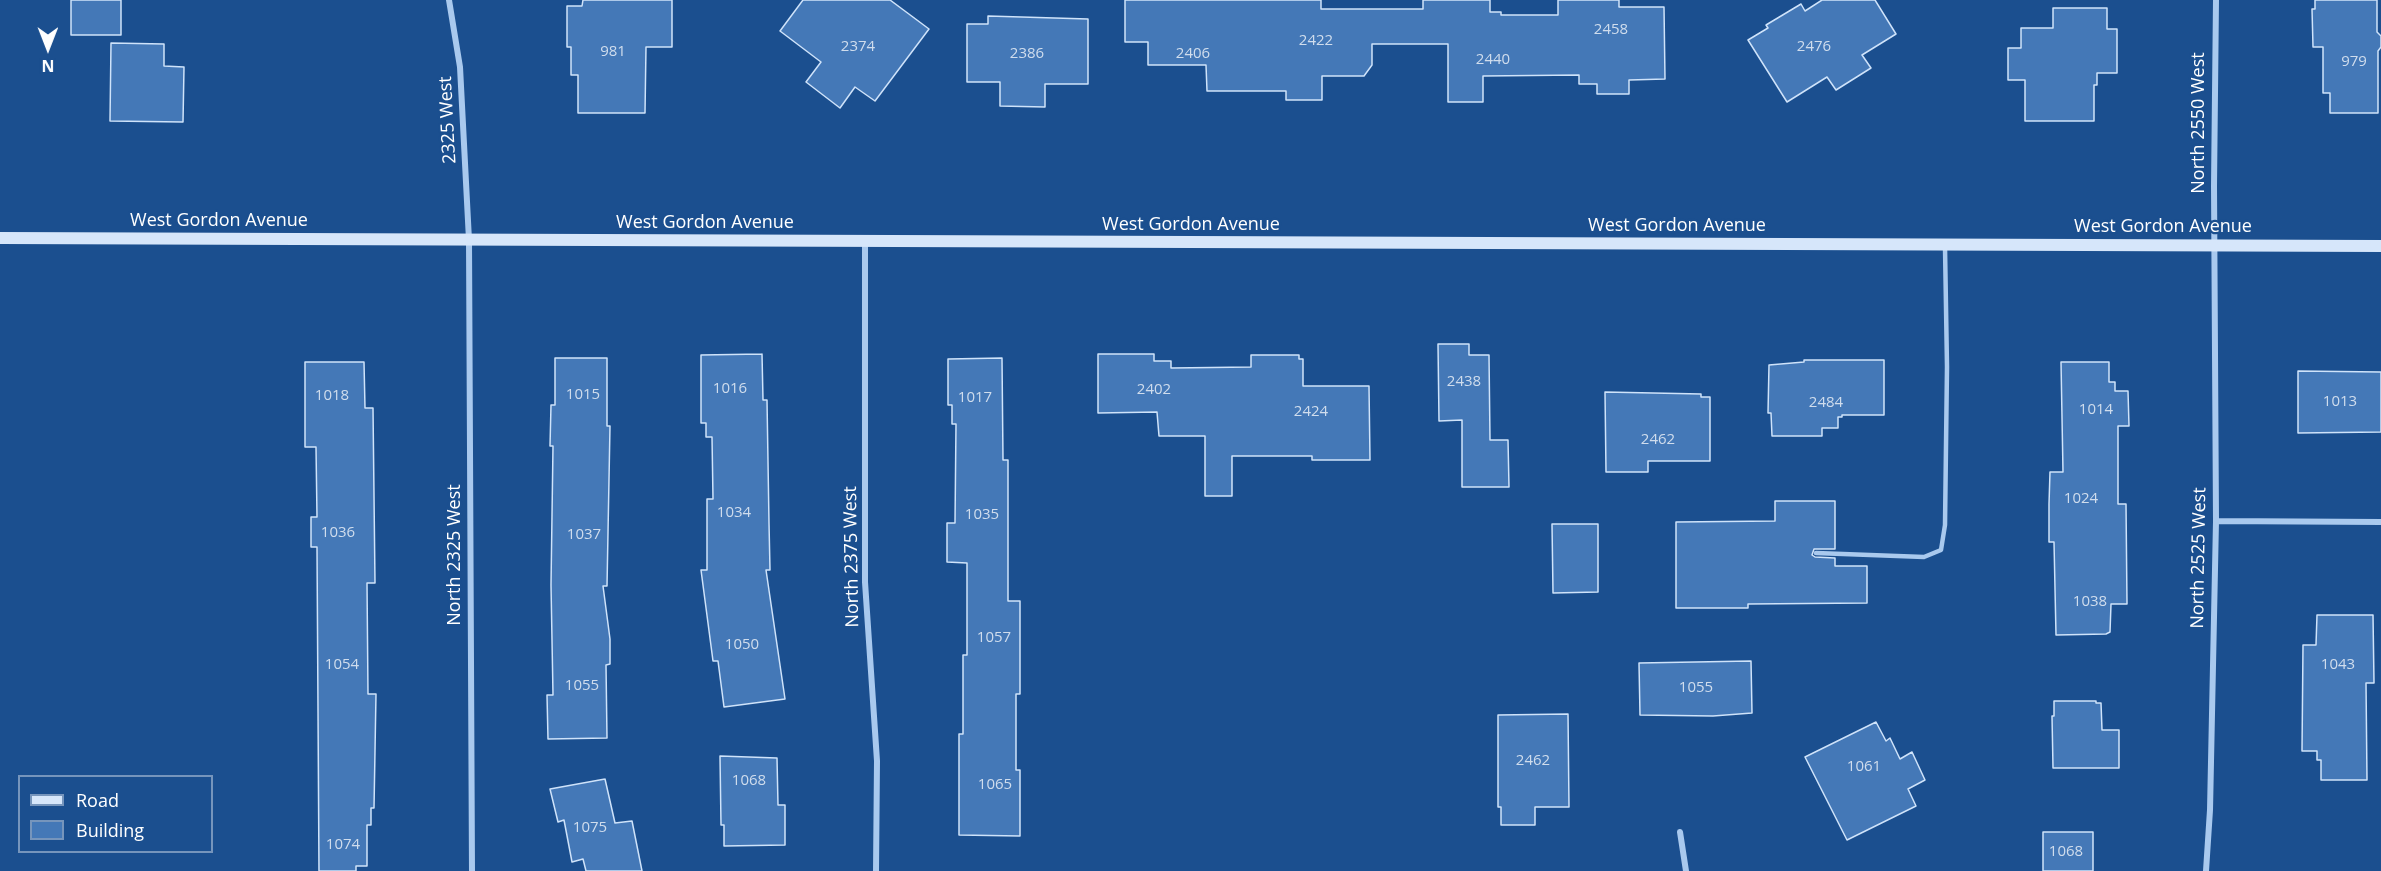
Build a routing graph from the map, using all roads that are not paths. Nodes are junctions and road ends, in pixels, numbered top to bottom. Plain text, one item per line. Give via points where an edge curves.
1 (449, 0) edge
2 (2216, 0) edge
3 (0, 238) edge
4 (469, 240) junction
5 (865, 243) junction
6 (1945, 244) junction
7 (2215, 246) junction
8 (2381, 246) edge
9 (2216, 521) junction
10 (2381, 522) edge
11 (1816, 553) dead end
12 (1680, 832) dead end
13 (472, 871) edge
14 (876, 871) edge
15 (1686, 871) edge
16 (2206, 871) edge

1 - 4 street, 2325 West via 460,67
2 - 7 street, North 2550 West
3 - 4 main road, West Gordon Avenue
4 - 5 main road, West Gordon Avenue
4 - 13 street, North 2325 West
5 - 6 main road, West Gordon Avenue
5 - 14 street, North 2375 West via 865,582 877,762
6 - 7 main road, West Gordon Avenue
6 - 11 lane via 1945,525 1941,550 1924,557
7 - 8 main road, West Gordon Avenue
7 - 9 street, North 2525 West
9 - 10 street
9 - 16 street, North 2525 West
12 - 15 street

